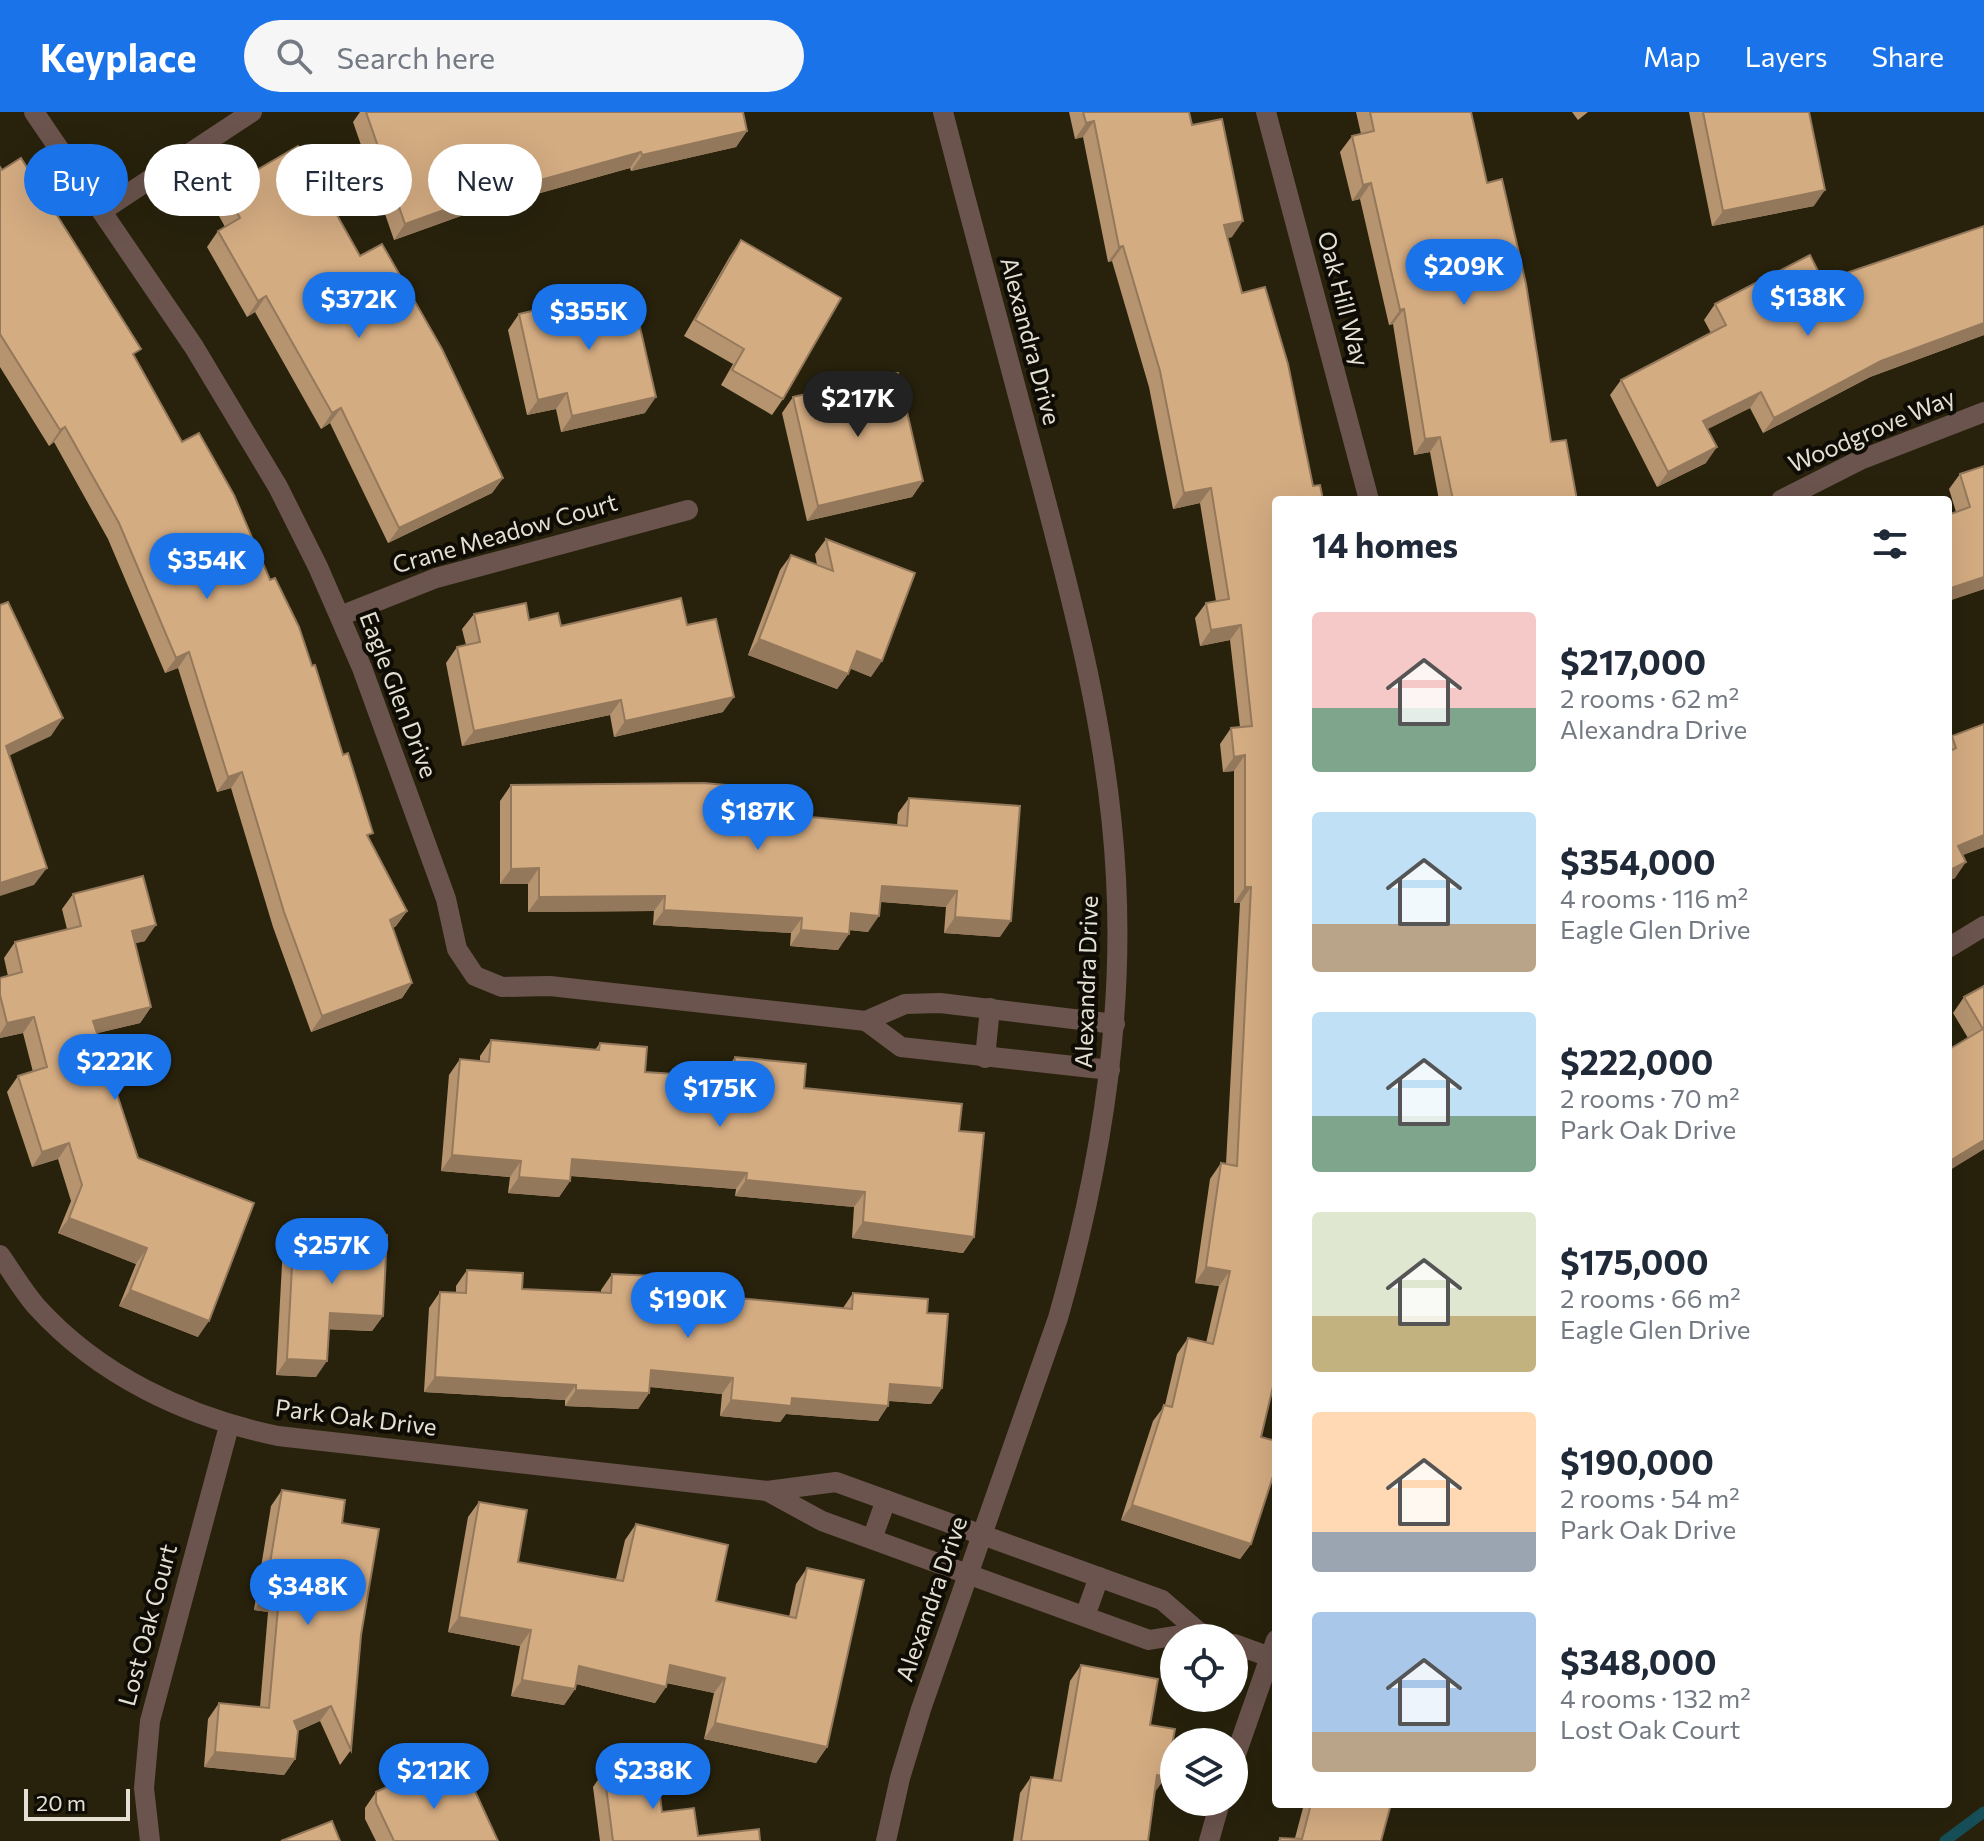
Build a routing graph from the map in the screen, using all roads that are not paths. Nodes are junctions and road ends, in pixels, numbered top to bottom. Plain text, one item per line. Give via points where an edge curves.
1 (34, 112) edge
2 (252, 112) edge
3 (943, 112) edge
4 (1266, 112) edge
5 (56, 144) edge
6 (128, 194) edge
7 (105, 216) edge
8 (1984, 412) edge
9 (1368, 496) edge
10 (1789, 496) edge
11 (688, 510) dead end
12 (340, 616) junction
13 (1984, 926) edge
14 (1952, 946) edge
15 (990, 1008) junction
16 (866, 1021) junction
17 (1115, 1024) junction
18 (985, 1058) junction
19 (1110, 1070) junction
20 (0, 1255) edge
21 (229, 1426) junction
22 (767, 1491) junction
23 (886, 1500) junction
24 (982, 1535) junction
25 (872, 1539) junction
26 (969, 1574) junction
27 (1099, 1577) junction
28 (1085, 1616) junction
29 (1194, 1624) edge
30 (1160, 1639) edge
31 (1248, 1645) edge
32 (1272, 1648) edge
33 (1272, 1651) edge
34 (1245, 1728) edge
35 (1216, 1816) edge
36 (150, 1841) edge
37 (886, 1841) edge
38 (1209, 1841) edge

1 - 5 street, Eagle Glen Drive
2 - 6 street
3 - 17 street, Alexandra Drive via 1092,682 1117,879
4 - 9 street, Oak Hill Way
7 - 12 street, Eagle Glen Drive via 251,440
8 - 10 street, Woodgrove Way via 1860,460
11 - 12 street, Crane Meadow Court via 436,578
12 - 16 street, Eagle Glen Drive via 446,899 457,949 475,976 502,987 550,986
13 - 14 street
15 - 16 street, Eagle Glen Drive via 905,1004
15 - 17 street, Eagle Glen Drive
15 - 18 street
16 - 18 street via 901,1047
17 - 19 street, Alexandra Drive
18 - 19 street
19 - 24 street, Alexandra Drive via 1075,1257
20 - 21 street, Park Oak Drive via 35,1305 78,1346 121,1376
21 - 22 street, Park Oak Drive via 278,1436
21 - 36 street, Lost Oak Court via 150,1721 144,1788
22 - 23 street, Park Oak Drive via 836,1482
22 - 25 street, Park Oak Drive via 822,1521
23 - 24 street, Park Oak Drive
23 - 25 street
24 - 26 street, Alexandra Drive
24 - 27 street
25 - 26 street, Park Oak Drive
26 - 28 street
26 - 37 street, Alexandra Drive via 900,1778
27 - 28 street
27 - 29 street via 1162,1600
28 - 30 street via 1149,1640
31 - 32 street
33 - 34 street
35 - 38 street

